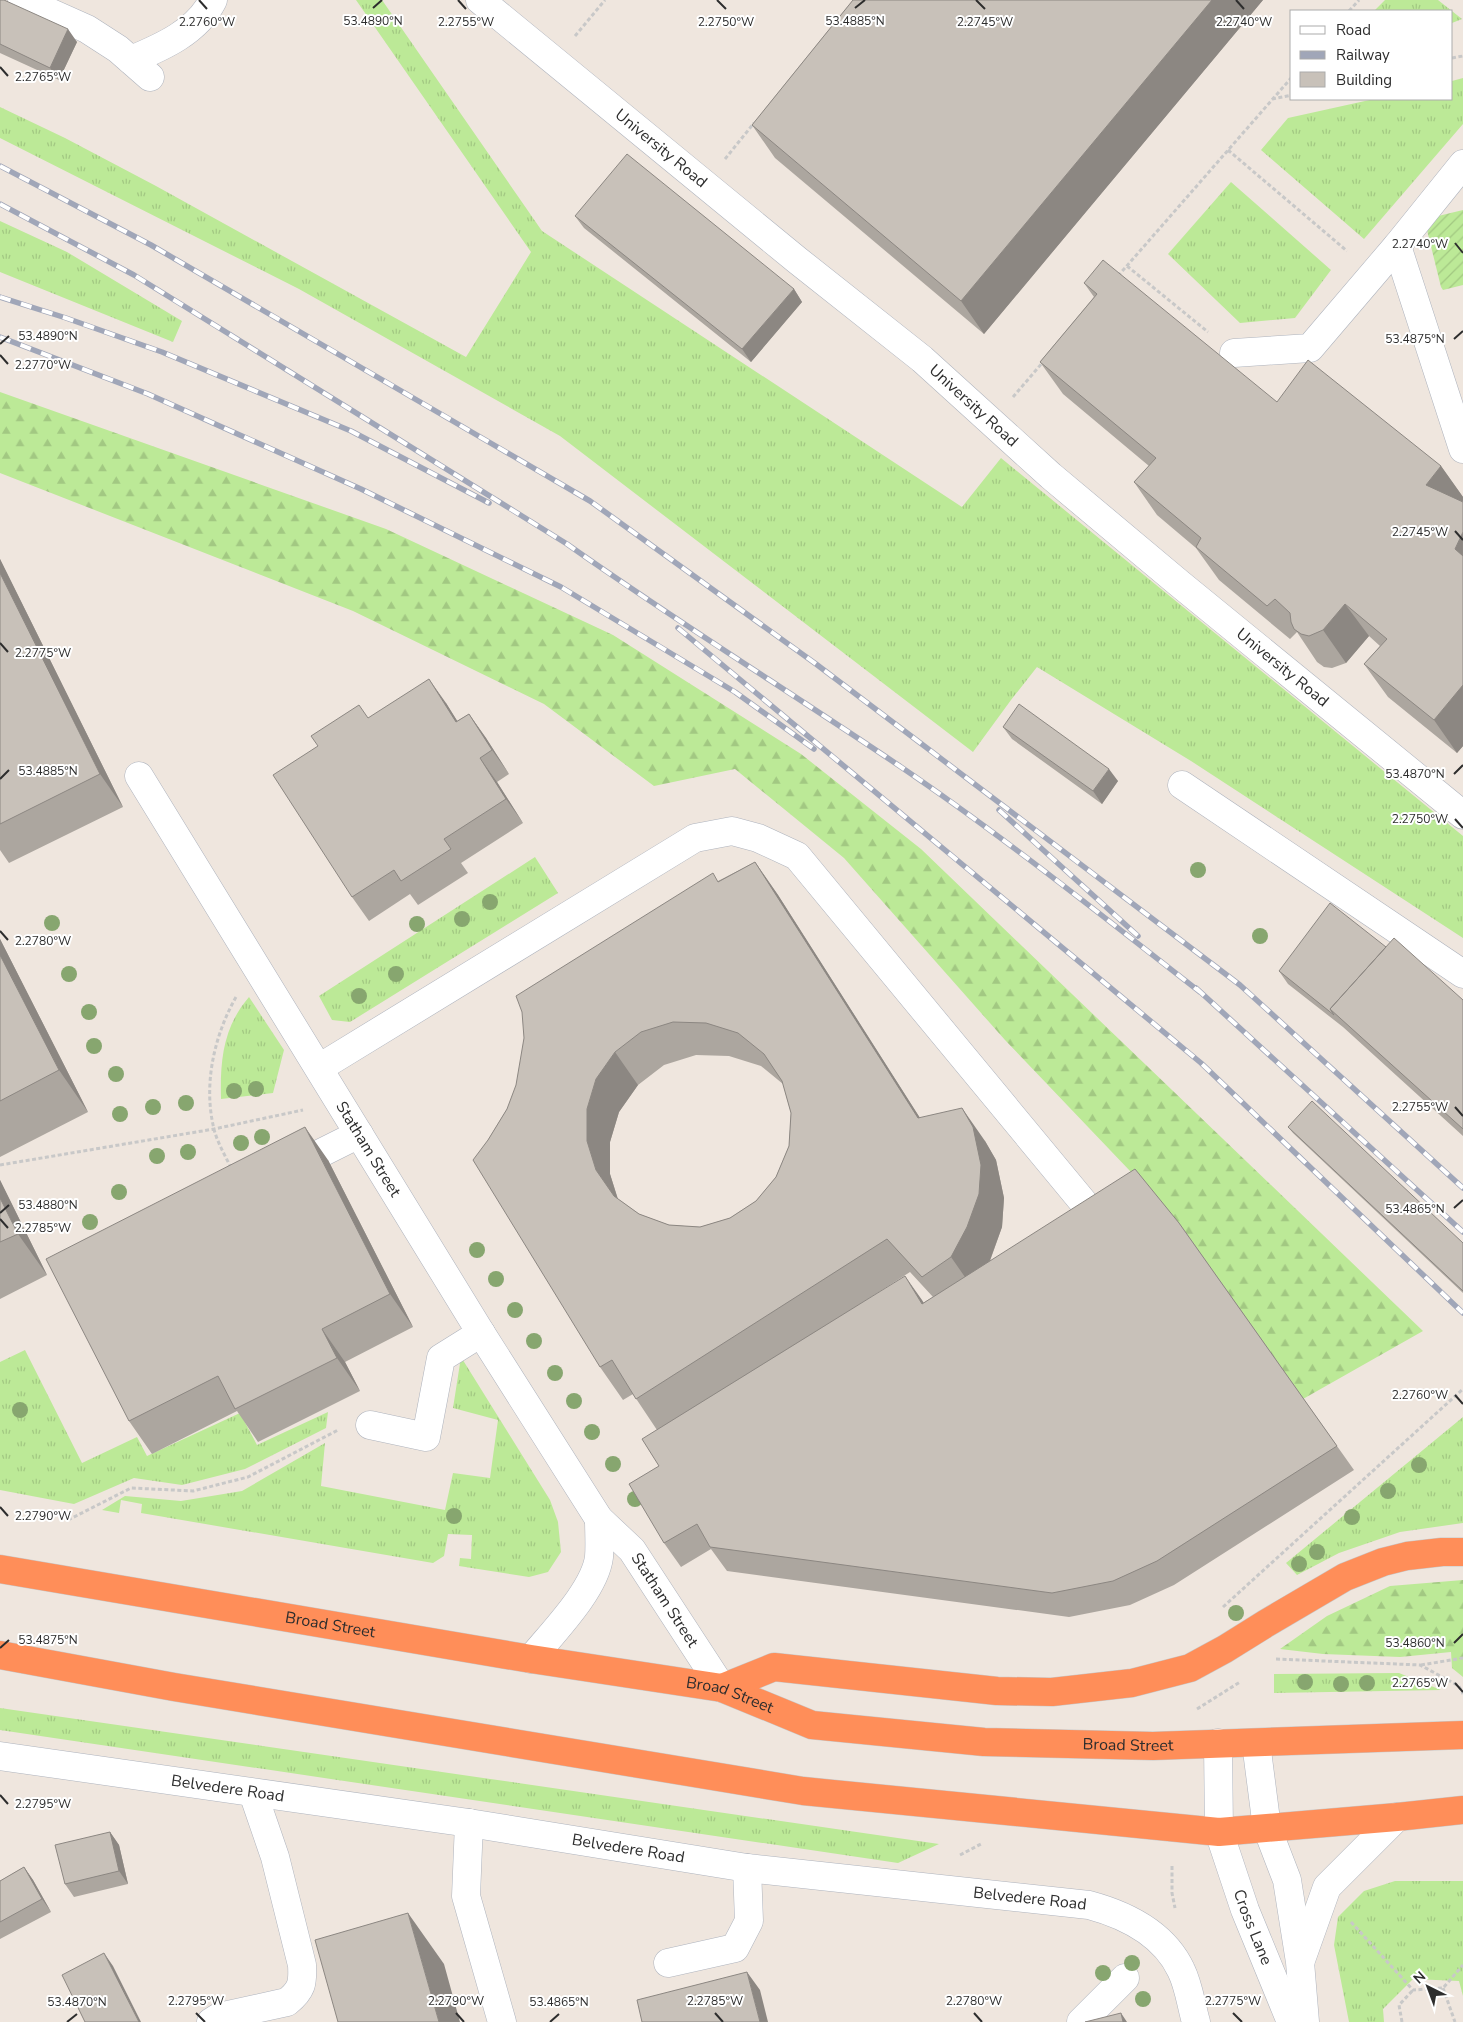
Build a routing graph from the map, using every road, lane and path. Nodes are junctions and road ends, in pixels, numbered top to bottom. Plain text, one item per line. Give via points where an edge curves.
1 (22, 0) edge
2 (213, 0) edge
3 (480, 0) edge
4 (605, 0) edge
5 (1359, 0) edge
6 (1350, 10) edge
7 (554, 61) junction
8 (1290, 79) edge
9 (1290, 96) edge
10 (1272, 100) junction
11 (760, 115) edge
12 (1228, 150) junction
13 (1463, 164) edge
14 (704, 185) junction
15 (1397, 246) junction
16 (1127, 266) junction
17 (1374, 273) junction
18 (1114, 280) edge
19 (1234, 353) joint
20 (1049, 355) edge
21 (991, 422) junction
22 (1463, 449) edge
23 (139, 776) dead end
24 (1182, 785) dead end
25 (1463, 815) edge
26 (254, 964) junction
27 (1463, 974) edge
28 (318, 1068) junction
29 (304, 1110) dead end
30 (214, 1129) junction
31 (359, 1134) junction
32 (0, 1165) edge
33 (243, 1193) joint
34 (1088, 1208) edge
35 (482, 1333) junction
36 (370, 1426) joint
37 (599, 1519) junction
38 (68, 1520) dead end
39 (1463, 1552) edge
40 (0, 1569) edge
41 (0, 1655) edge
42 (531, 1658) junction
43 (1463, 1658) edge
44 (1420, 1665) dead end
45 (1241, 1682) dead end
46 (722, 1688) junction
47 (1196, 1710) dead end
48 (1463, 1735) edge
49 (1218, 1743) junction
50 (1256, 1743) junction
51 (0, 1756) edge
52 (253, 1793) junction
53 (1463, 1810) edge
54 (1397, 1817) junction
55 (469, 1823) junction
56 (1267, 1828) junction
57 (1219, 1832) junction
58 (988, 1841) dead end
59 (953, 1858) dead end
60 (1172, 1866) dead end
61 (747, 1868) junction
62 (1176, 1913) dead end
63 (1352, 1924) dead end
64 (1300, 1962) junction
65 (668, 1963) dead end
66 (1463, 1966) edge
67 (1125, 1978) dead end
68 (1444, 1988) junction
69 (1413, 1990) junction
70 (211, 2022) edge
71 (502, 2022) edge
72 (1081, 2022) edge
73 (1196, 2022) edge
74 (1291, 2022) edge
75 (1305, 2022) edge
76 (1402, 2022) edge
77 (1455, 2022) edge

1 - 2 street via 87,29 118,49 140,69 203,15
3 - 7 street, University Road
4 - 7 path
5 - 6 path
7 - 14 street, University Road
8 - 10 path
9 - 10 path
10 - 12 path
11 - 14 path
12 - 16 path
12 - 17 path
13 - 15 street
14 - 21 street, University Road via 922,359
15 - 17 street
15 - 22 street
16 - 18 path
16 - 19 path
17 - 19 street via 1310,348
20 - 21 path
21 - 25 street, University Road via 1180,584
23 - 26 street, Statham Street
24 - 27 street
26 - 28 street, Statham Street
26 - 30 path via 228,1011 216,1045 210,1092
28 - 31 street, Statham Street
28 - 34 street via 695,838 732,831 758,838 797,856
29 - 30 path
30 - 32 path
30 - 33 path
31 - 33 street
31 - 35 street, Statham Street
35 - 36 street via 441,1358 426,1437
35 - 37 street, Statham Street
36 - 38 path via 348,1424 248,1477 193,1491 131,1488
37 - 42 street via 599,1558 594,1575 584,1594
37 - 46 street, Statham Street via 632,1550
39 - 46 highway via 1407,1556 1383,1562 1345,1578 1190,1668 1132,1683 1052,1692 997,1691 774,1667
40 - 42 highway, Broad Street
41 - 57 highway via 803,1791
42 - 46 highway, Broad Street
43 - 44 path
45 - 47 path
46 - 49 highway, Broad Street via 812,1725 984,1742 1153,1746
48 - 50 highway, Broad Street
49 - 50 highway, Broad Street
49 - 57 street, Cross Lane
50 - 56 street, Cross Lane
51 - 52 street, Belvedere Road
52 - 55 street, Belvedere Road
52 - 70 street via 275,1857 302,1965 303,1982 296,1995 287,2002 219,2017
53 - 54 highway
54 - 56 highway
54 - 64 street via 1327,1887
55 - 61 street, Belvedere Road
55 - 71 street via 466,1896
56 - 57 highway
56 - 64 street, Cross Lane via 1287,1880
57 - 74 street, Cross Lane via 1245,1910
58 - 59 path
60 - 62 path
61 - 65 street via 749,1921 735,1948
61 - 73 street, Belvedere Road via 1090,1905 1109,1910 1143,1927 1171,1954 1181,1971
63 - 69 path
64 - 75 street, Cross Lane
66 - 68 path
67 - 72 street
68 - 69 path
68 - 77 path
69 - 76 path via 1399,2005

